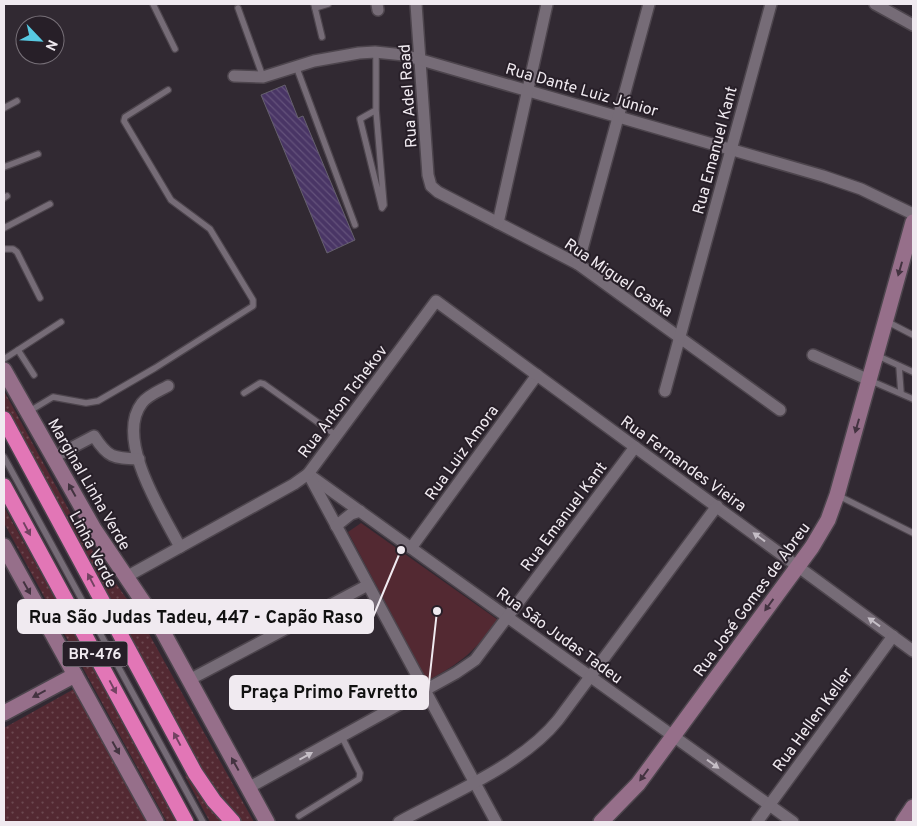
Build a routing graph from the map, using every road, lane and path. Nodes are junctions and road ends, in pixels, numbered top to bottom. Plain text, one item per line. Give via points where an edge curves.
1 (153, 4) edge
2 (328, 4) edge
3 (416, 4) edge
4 (547, 4) edge
5 (649, 4) edge
6 (771, 4) edge
7 (875, 4) edge
8 (314, 6) edge
9 (238, 8) dead end
10 (891, 8) edge
11 (913, 25) edge
12 (322, 37) dead end
13 (175, 49) dead end
14 (376, 52) junction
15 (421, 60) junction
16 (296, 66) junction
17 (234, 76) dead end
18 (263, 76) junction
19 (168, 90) dead end
20 (528, 91) junction
21 (17, 101) dead end
22 (4, 108) edge
23 (376, 110) junction
24 (618, 116) junction
25 (732, 149) junction
26 (38, 154) dead end
27 (4, 167) edge
28 (431, 186) joint
29 (50, 204) dead end
30 (913, 214) edge
31 (913, 222) edge
32 (498, 223) junction
33 (355, 225) dead end
34 (4, 228) edge
35 (4, 249) edge
36 (578, 264) junction
37 (40, 298) dead end
38 (436, 301) joint
39 (886, 321) junction
40 (62, 322) dead end
41 (913, 335) edge
42 (680, 338) junction
43 (18, 350) junction
44 (813, 355) dead end
45 (876, 355) junction
46 (4, 359) edge
47 (899, 366) junction
48 (4, 370) edge
49 (913, 372) edge
50 (34, 375) dead end
51 (537, 375) junction
52 (869, 380) junction
53 (168, 386) dead end
54 (666, 391) dead end
55 (244, 393) dead end
56 (901, 393) junction
57 (913, 398) edge
58 (780, 410) dead end
59 (28, 412) junction
60 (4, 419) edge
61 (337, 436) junction
62 (635, 447) junction
63 (4, 457) edge
64 (54, 457) junction
65 (139, 459) junction
66 (308, 474) junction
67 (4, 486) edge
68 (837, 495) junction
69 (716, 506) junction
70 (360, 511) junction
71 (336, 526) junction
72 (913, 534) edge
73 (4, 546) edge
74 (180, 547) junction
75 (411, 548) junction
76 (798, 566) junction
77 (126, 577) junction
78 (368, 585) junction
79 (508, 617) junction
80 (893, 636) junction
81 (913, 651) edge
82 (75, 675) junction
83 (590, 676) junction
84 (189, 680) junction
85 (425, 690) junction
86 (4, 713) edge
87 (673, 736) junction
88 (342, 737) junction
89 (474, 781) junction
90 (248, 788) junction
91 (770, 805) junction
92 (913, 807) edge
93 (299, 816) dead end
94 (156, 822) edge
95 (186, 822) edge
96 (203, 822) edge
97 (233, 822) edge
98 (267, 822) edge
99 (399, 822) edge
100 (496, 822) edge
101 (601, 822) edge
102 (757, 822) edge
103 (793, 822) edge
104 (903, 822) edge

1 - 13 lane
2 - 8 lane
3 - 15 street, Rua Adel Raad
4 - 20 street
5 - 24 street
6 - 25 street, Rua Emanuel Kant
7 - 10 street
8 - 12 lane
9 - 18 lane
10 - 11 street
14 - 15 street, Rua Dante Luiz Júnior
14 - 16 street, Rua Dante Luiz Júnior via 336,56
14 - 23 lane
15 - 20 street, Rua Dante Luiz Júnior
15 - 28 street, Rua Adel Raad
16 - 18 street, Rua Dante Luiz Júnior
16 - 33 lane
17 - 18 street, Rua Dante Luiz Júnior
19 - 59 lane via 125,117 124,121 171,200 210,229 253,300 253,306 98,401 86,403 54,397
20 - 24 street, Rua Dante Luiz Júnior
20 - 32 street
21 - 22 lane
23 - 23 lane via 384,205 382,208 360,119
24 - 25 street, Rua Dante Luiz Júnior
24 - 36 street
25 - 30 street, Rua Dante Luiz Júnior via 836,180
25 - 42 street, Rua Emanuel Kant
26 - 27 lane
28 - 32 street, Rua Miguel Gaska
29 - 34 lane
31 -> 39 main road, Rua José Gomes de Abreu
32 - 36 street, Rua Miguel Gaska
35 - 37 lane via 13,248 18,252
36 - 42 street, Rua Miguel Gaska
38 - 51 street, Rua Fernandes Vieira
38 - 61 street, Rua Anton Tchekov
39 - 41 lane
39 - 45 main road, Rua José Gomes de Abreu
40 - 43 lane
42 - 54 street, Rua Emanuel Kant
42 - 58 street, Rua Miguel Gaska
43 - 46 lane
43 - 50 lane
44 - 52 street
45 - 47 lane
45 - 52 main road, Rua José Gomes de Abreu
47 - 49 lane
47 - 56 lane
48 - 59 main road, Marginal Linha Verde
51 - 62 street, Rua Fernandes Vieira
51 - 75 street, Rua Luiz Amora
52 - 56 lane
52 -> 68 main road, Rua José Gomes de Abreu
53 - 65 street via 148,397 136,415 134,431
55 - 61 lane via 264,384
56 - 57 lane
59 - 64 main road, Marginal Linha Verde
97 -> 60 highway, Linha Verde / BR-476 via 195,772
61 - 66 street, Rua Anton Tchekov
62 - 69 street, Rua Fernandes Vieira
62 - 79 street, Rua Emanuel Kant
63 - 96 lane
64 - 65 street via 94,436 102,449 112,456
77 -> 64 main road, Marginal Linha Verde via 94,529
65 - 74 street via 147,484
66 - 70 street, Rua São Judas Tadeu
66 - 71 street
66 - 74 street, Rua Anton Tchekov
67 -> 95 highway, BR-476
68 - 72 lane
68 - 76 main road, Rua José Gomes de Abreu via 824,527
76 -> 69 street, Rua Fernandes Vieira
69 - 83 street
70 - 71 street
70 - 75 street, Rua São Judas Tadeu
71 - 78 street
73 -> 82 main road
74 - 77 street, Rua Anton Tchekov
75 - 79 street, Rua São Judas Tadeu
80 -> 76 street, Rua Fernandes Vieira
76 -> 87 main road, Rua José Gomes de Abreu
77 - 84 main road, Marginal Linha Verde via 151,612
78 - 84 street
78 - 85 street
79 - 83 street, Rua São Judas Tadeu
79 - 85 street, Rua Emanuel Kant via 475,660
80 - 81 street, Rua Fernandes Vieira
80 - 91 street, Rua Hellen Keller
82 -> 86 main road
82 -> 94 main road
83 - 87 street, Rua São Judas Tadeu
83 - 89 street via 540,741 519,757
90 -> 84 main road, Marginal Linha Verde
85 - 88 street, Rua Emanuel Kant
85 - 89 street
87 -> 91 street, Rua São Judas Tadeu
87 -> 101 main road, Rua José Gomes de Abreu via 627,798
90 -> 88 street, Rua Emanuel Kant
88 - 93 lane via 360,773 359,779
89 - 99 street
89 - 100 street
90 - 98 main road, Marginal Linha Verde
91 - 102 street, Rua Hellen Keller
91 - 103 street, Rua São Judas Tadeu
92 - 104 main road

